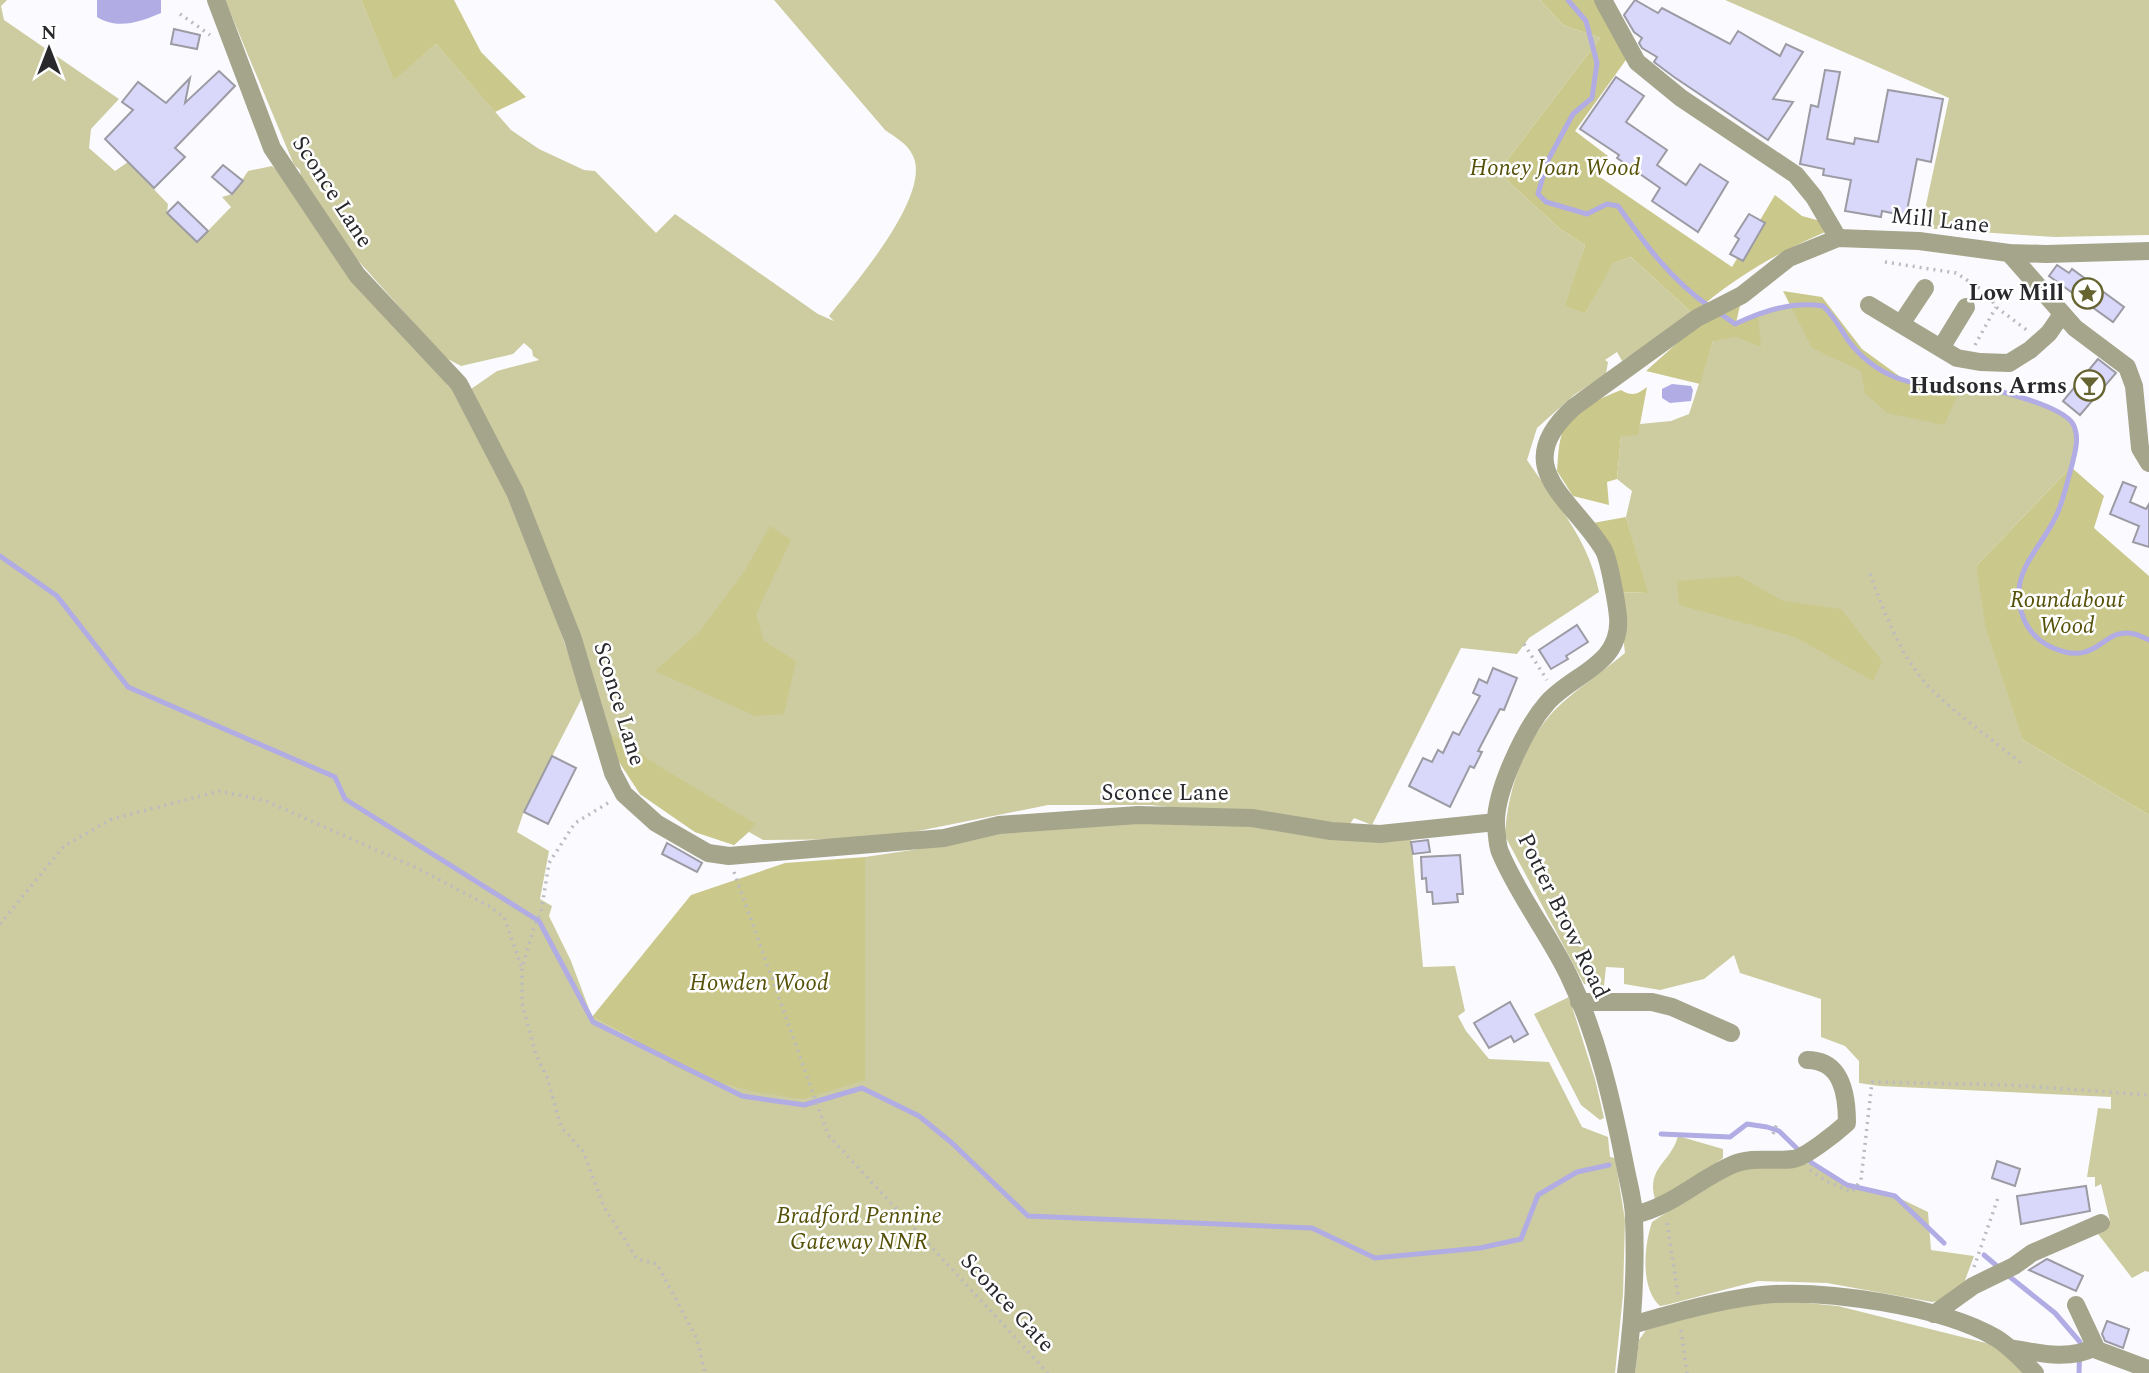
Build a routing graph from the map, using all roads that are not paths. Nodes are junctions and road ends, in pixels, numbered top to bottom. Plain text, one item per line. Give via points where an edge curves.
1 (216, 0) edge
2 (1603, 0) edge
3 (1838, 238) junction
4 (2149, 251) edge
5 (2009, 253) junction
6 (1925, 288) dead end
7 (1869, 305) dead end
8 (1966, 307) dead end
9 (2062, 314) junction
10 (1697, 318) joint
11 (1901, 324) junction
12 (1941, 348) junction
13 (2149, 463) edge
14 (1496, 822) junction
15 (1579, 1002) junction
16 (1731, 1033) dead end
17 (1807, 1060) dead end
18 (1634, 1215) junction
19 (2101, 1223) dead end
20 (2076, 1305) dead end
21 (1934, 1314) junction
22 (1632, 1325) junction
23 (2010, 1348) junction
24 (2091, 1350) junction
25 (2148, 1369) edge
26 (1626, 1373) edge
27 (2035, 1373) edge

1 - 14 street, Sconce Lane via 272,148 357,275 466,396 514,492 573,639 613,773 624,794 656,822 708,853 729,856 944,838 999,825 1138,815 1252,818 1380,834
2 - 3 street via 1637,62 1796,175
3 - 5 street, Mill Lane via 1919,241
3 - 10 street, Mill Lane via 1789,258 1742,295
4 - 5 street, Mill Lane
5 - 9 street
6 - 11 street
7 - 11 street
8 - 12 street
9 - 12 street via 2030,351 2009,363 1957,358
9 - 13 street via 2127,367 2134,386 2140,448
10 - 14 street, Potter Brow Road via 1574,407 1547,438 1546,474 1605,551 1618,619 1616,640 1604,660 1548,702 1531,725 1517,749
11 - 12 street
14 - 15 street, Potter Brow Road via 1499,850
15 - 16 street via 1652,1002
15 - 18 street, Potter Brow Road via 1599,1055
17 - 18 street via 1830,1066 1845,1093 1846,1123 1803,1154 1738,1162 1664,1206
18 - 22 street, Potter Brow Road
19 - 21 street via 2039,1249
20 - 24 street
21 - 22 street via 1828,1295 1762,1296
21 - 23 street via 1983,1331
22 - 26 street, Potter Brow Road
23 - 24 street via 2055,1356
23 - 27 street
24 - 25 street

